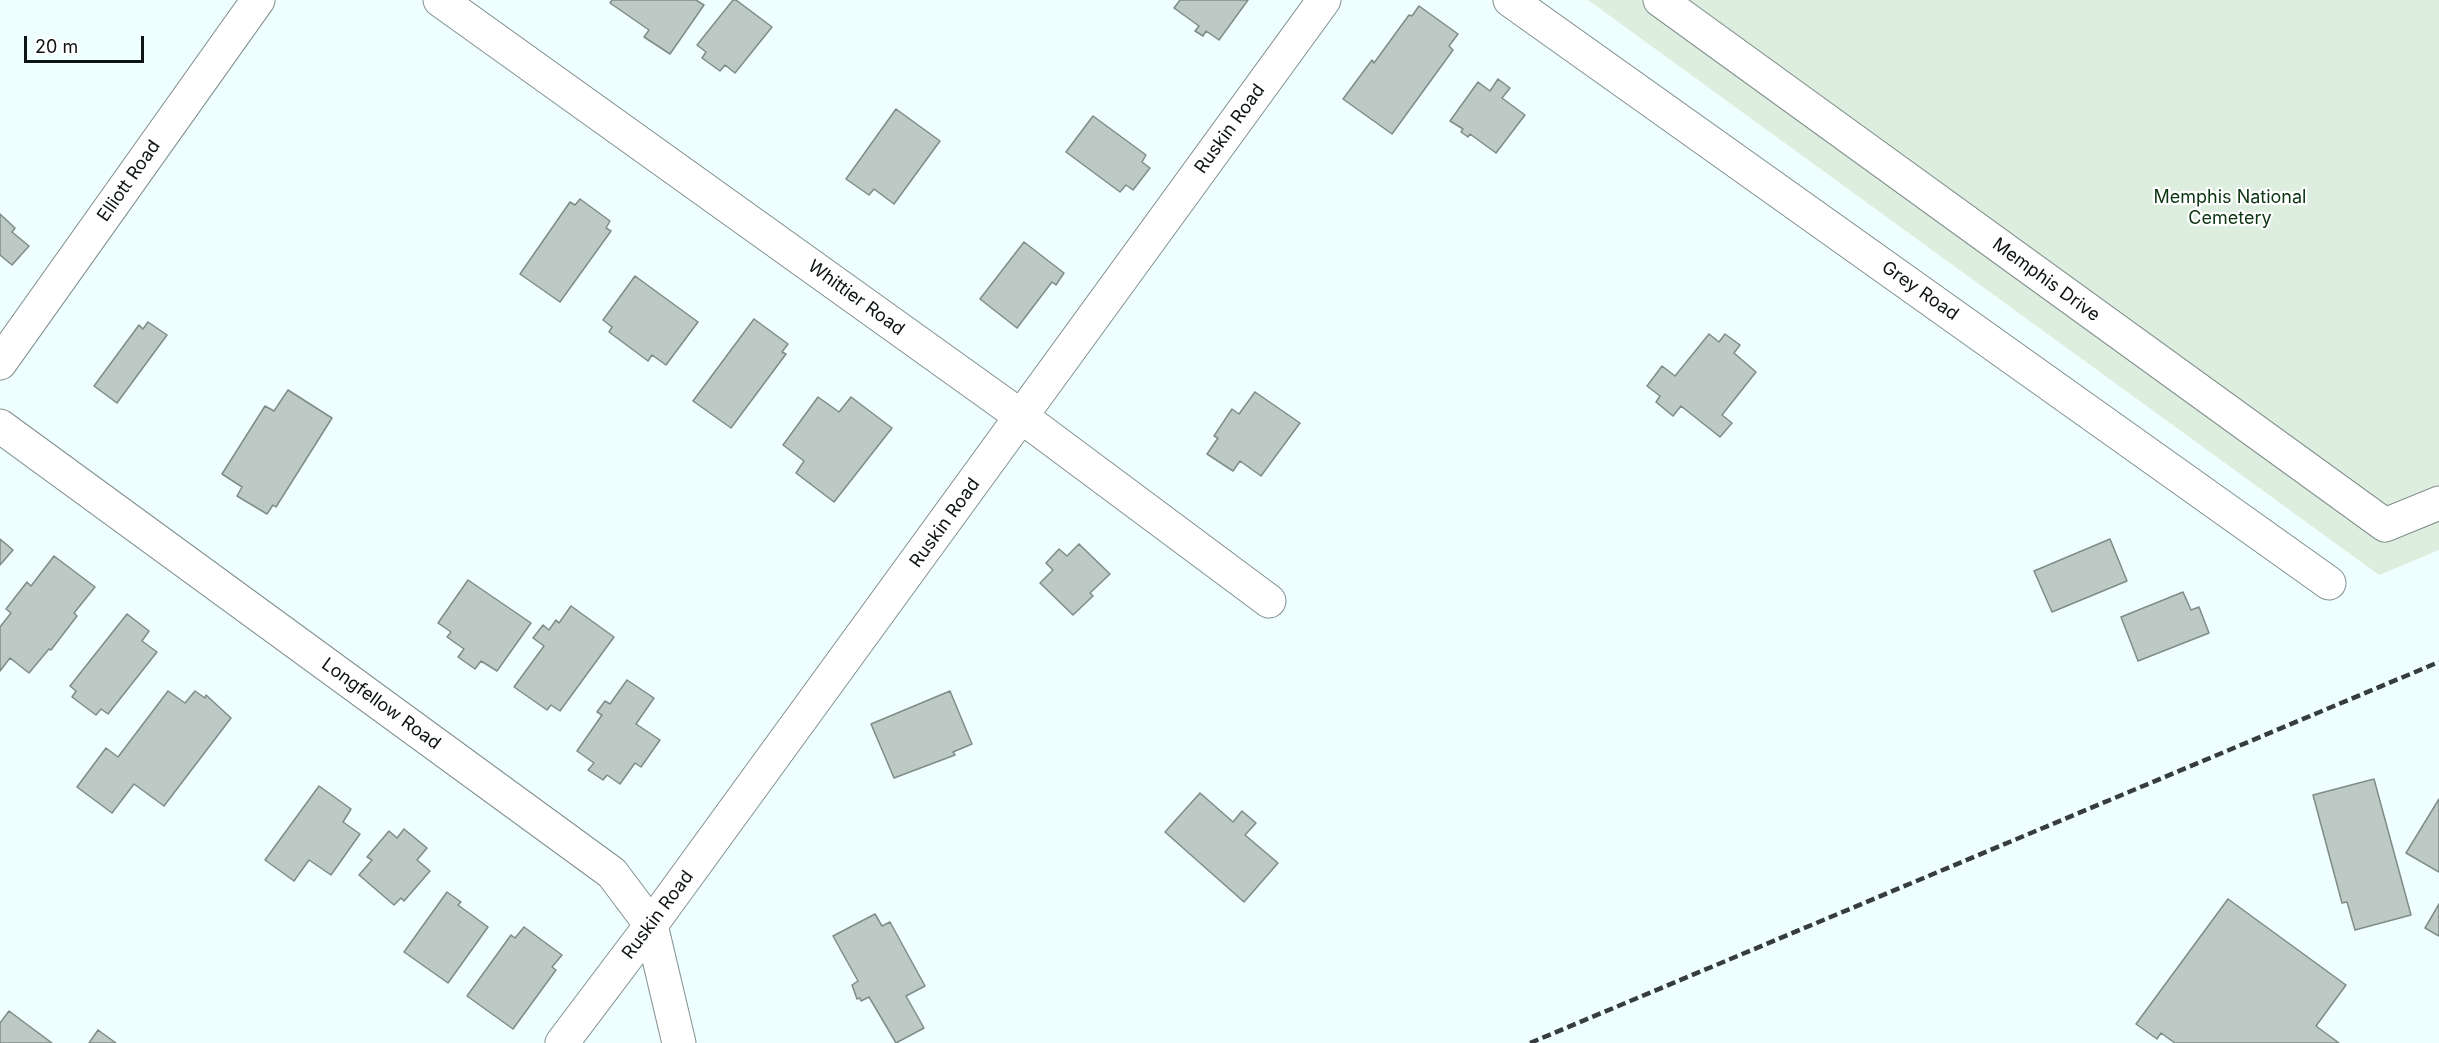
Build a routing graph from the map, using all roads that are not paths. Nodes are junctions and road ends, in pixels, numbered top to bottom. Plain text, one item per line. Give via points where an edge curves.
1 (258, 0) edge
2 (440, 0) edge
3 (1324, 0) edge
4 (1510, 0) edge
5 (1660, 0) edge
6 (0, 363) edge
7 (1022, 417) junction
8 (0, 426) edge
9 (2439, 503) edge
10 (2329, 583) dead end
11 (1269, 601) dead end
12 (651, 925) junction
13 (562, 1043) edge
14 (679, 1043) edge

1 - 6 street, Elliott Road
2 - 7 street, Whittier Road
3 - 7 street, Ruskin Road
4 - 10 street, Grey Road
5 - 9 street, Memphis Drive via 2385,525
7 - 11 street, Whittier Road
7 - 12 street, Ruskin Road
8 - 12 street, Longfellow Road via 612,873
12 - 13 street, Ruskin Road
12 - 14 street, Longfellow Road

